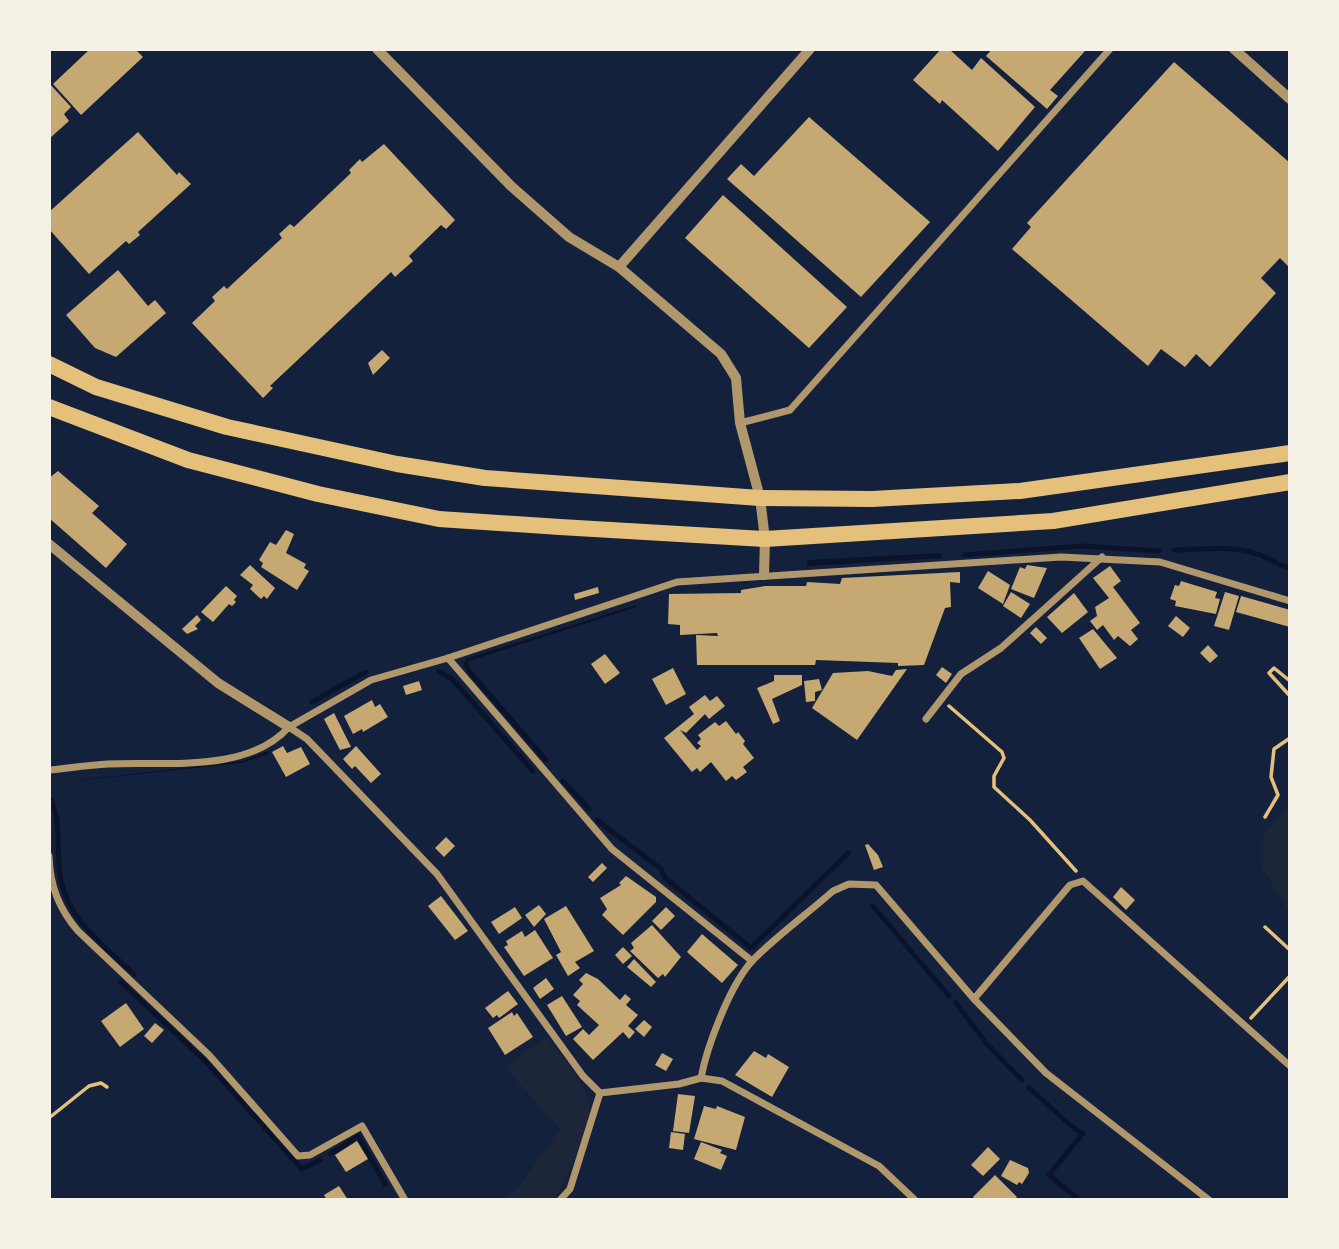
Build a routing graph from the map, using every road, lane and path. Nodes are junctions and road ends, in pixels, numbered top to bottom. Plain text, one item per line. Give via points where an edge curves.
1 (377, 49) edge
2 (810, 49) edge
3 (1110, 49) edge
4 (1234, 49) edge
5 (1290, 99) edge
6 (619, 267) junction
7 (49, 364) edge
8 (49, 407) edge
9 (740, 423) junction
10 (1290, 453) edge
11 (1290, 482) edge
12 (760, 498) junction
13 (765, 539) junction
14 (49, 544) edge
15 (1102, 557) junction
16 (764, 575) junction
17 (1290, 601) edge
18 (448, 658) junction
19 (1290, 681) edge
20 (1290, 696) edge
21 (940, 700) junction
22 (926, 719) dead end
23 (289, 727) junction
24 (1290, 738) edge
25 (49, 770) edge
26 (1265, 817) dead end
27 (49, 856) edge
28 (1083, 881) junction
29 (1265, 927) dead end
30 (1290, 950) edge
31 (752, 961) junction
32 (1290, 976) edge
33 (974, 999) junction
34 (1245, 1025) junction
35 (1290, 1066) edge
36 (701, 1078) junction
37 (107, 1087) dead end
38 (600, 1093) junction
39 (49, 1118) edge
40 (405, 1200) edge
41 (560, 1200) edge
42 (915, 1200) edge
43 (1209, 1200) edge

1 - 6 street via 511,186 569,237
2 - 6 street
3 - 9 street via 790,410
4 - 5 street
6 - 9 street via 721,355 736,378
7 - 12 highway via 96,387 228,427 397,464 485,478
8 - 13 highway via 188,460 439,519
9 - 12 street
10 - 12 highway via 1020,491 872,499
11 - 13 highway via 1053,521
12 - 13 street
13 - 16 street
14 - 23 street via 218,683
15 - 16 street
15 - 17 street via 1160,562
15 - 21 street via 1001,648 961,674
16 - 18 street via 677,582
18 - 23 street via 371,680
18 - 31 street via 612,849
19 - 20 path via 1274,668 1269,673
21 - 22 street
21 - 28 path via 1002,752 994,787 1069,861
23 - 25 street via 254,752 196,763
23 - 38 street via 316,748 437,874
24 - 26 path via 1274,749 1271,777 1278,795
27 - 40 street via 61,911 209,1055 298,1156 310,1155 362,1126
28 - 33 street via 1070,884
28 - 34 street
29 - 30 path
31 - 33 street via 833,891 849,884 876,885
31 - 36 street via 718,1021
32 - 34 path
33 - 43 street via 1046,1073
34 - 35 street
36 - 38 street
36 - 42 street via 722,1081 879,1166
37 - 39 path via 101,1083 89,1086
38 - 41 street via 570,1189

